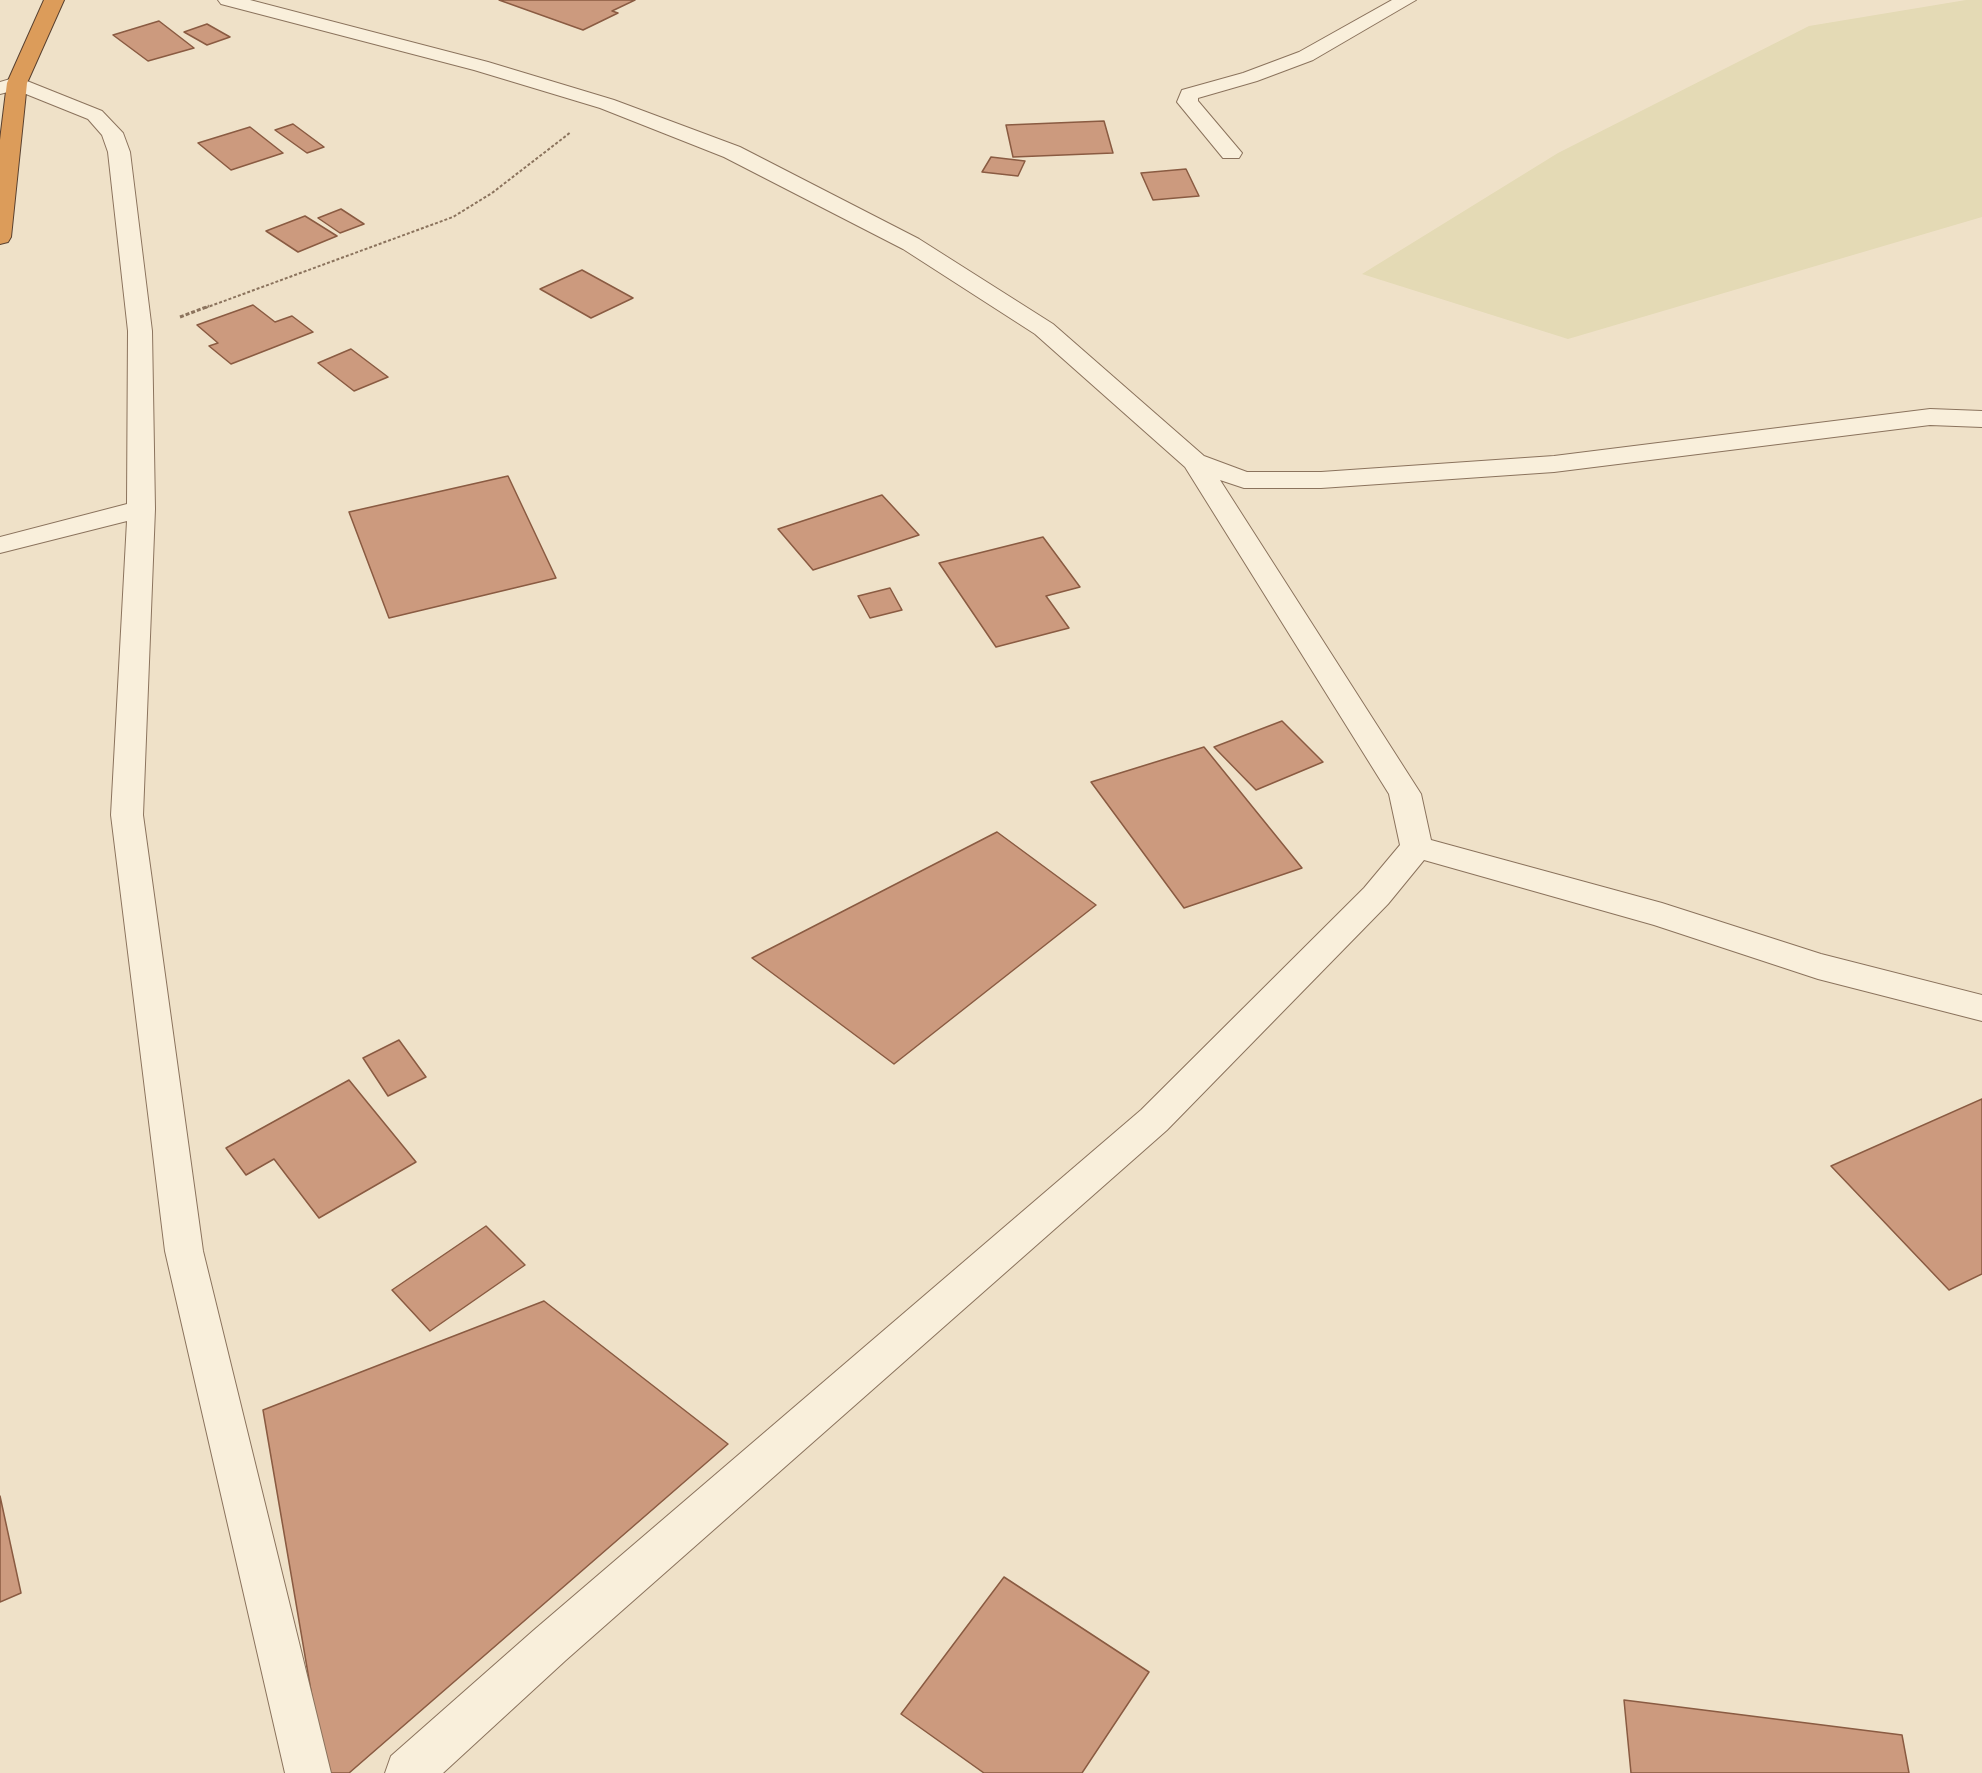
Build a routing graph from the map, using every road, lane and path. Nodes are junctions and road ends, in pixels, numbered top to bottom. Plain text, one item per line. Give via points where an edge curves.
1 (54, 0) edge
2 (228, 0) edge
3 (1406, 0) edge
4 (9, 86) edge
5 (607, 104) junction
6 (1231, 153) dead end
7 (0, 237) edge
8 (140, 331) junction
9 (1982, 412) edge
10 (1930, 417) junction
11 (1982, 419) edge
12 (1195, 462) junction
13 (141, 509) junction
14 (0, 545) edge
15 (1417, 847) junction
16 (1982, 1008) edge
17 (308, 1773) edge
18 (408, 1773) edge

1 - 4 highway
2 - 5 street via 481,66
3 - 6 street via 1306,56 1189,94 1187,102
4 - 7 highway
4 - 8 street via 95,115 112,133 119,152
5 - 8 path via 492,194 453,217
5 - 12 street via 732,152 911,244 1044,329
8 - 13 street
9 - 10 street
10 - 11 street
10 - 12 street via 1554,464 1321,480 1244,480
12 - 15 street via 1405,794
13 - 14 street
13 - 17 street via 127,815 181,1228 186,1263
15 - 16 street via 1662,915 1818,966
15 - 18 street via 1376,896 1154,1120

